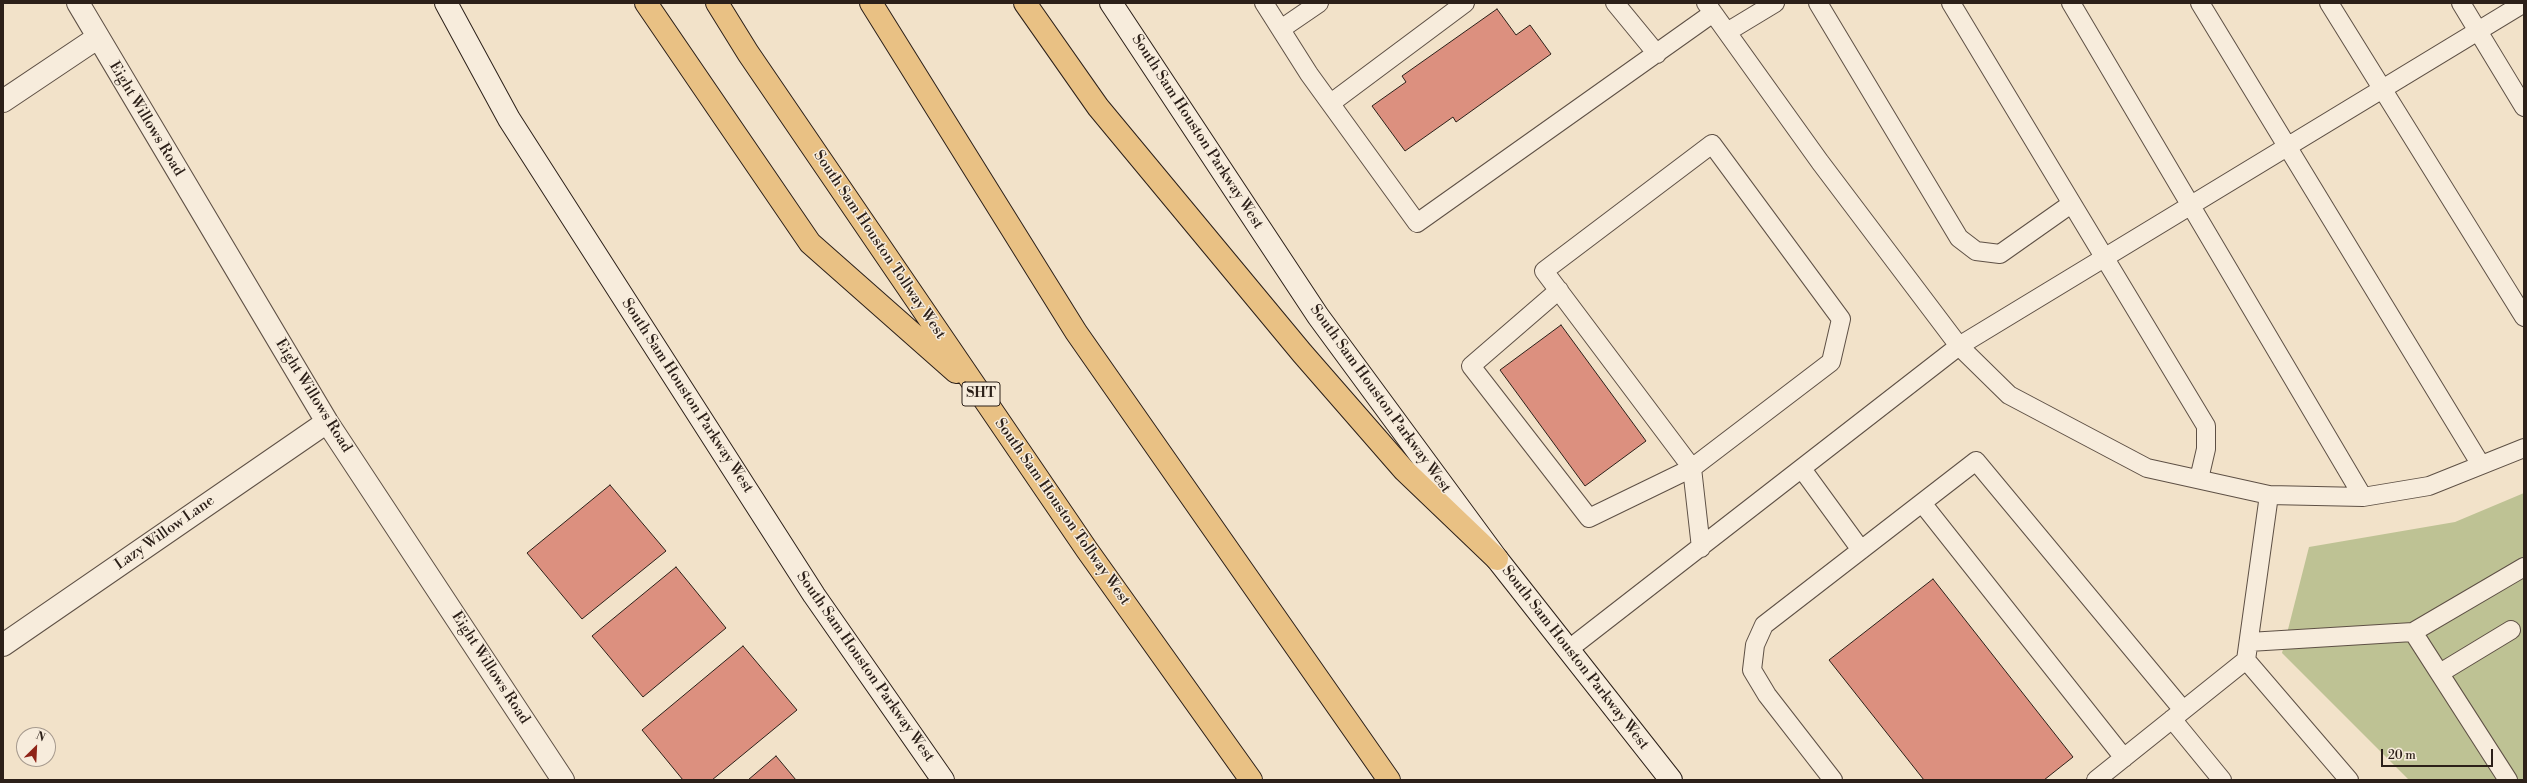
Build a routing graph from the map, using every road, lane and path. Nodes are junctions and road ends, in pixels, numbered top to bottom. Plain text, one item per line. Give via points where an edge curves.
1 (78, 3) edge
2 (446, 3) edge
3 (646, 3) edge
4 (717, 3) edge
5 (871, 3) edge
6 (1024, 3) edge
7 (1111, 3) edge
8 (1264, 3) edge
9 (1319, 3) edge
10 (1464, 3) edge
11 (1615, 3) edge
12 (1775, 3) edge
13 (1818, 3) edge
14 (1951, 3) edge
15 (2071, 3) edge
16 (2200, 3) edge
17 (2329, 3) edge
18 (2461, 3) edge
19 (2524, 3) edge
20 (1710, 8) edge
21 (1281, 29) junction
22 (2478, 31) junction
23 (1727, 32) junction
24 (97, 38) junction
25 (1657, 54) junction
26 (2382, 89) junction
27 (3, 101) edge
28 (1331, 103) junction
29 (2524, 107) edge
30 (2287, 147) junction
31 (2071, 204) junction
32 (2190, 206) junction
33 (2104, 258) junction
34 (1559, 290) junction
35 (2524, 317) edge
36 (1959, 346) junction
37 (981, 394) junction
38 (327, 422) junction
39 (2524, 448) edge
40 (2481, 465) junction
41 (1692, 468) junction
42 (1802, 469) junction
43 (2199, 479) junction
44 (2268, 495) junction
45 (2363, 497) junction
46 (1922, 502) junction
47 (1701, 548) junction
48 (1861, 550) junction
49 (1497, 559) junction
50 (2524, 567) edge
51 (2512, 630) dead end
52 (2413, 632) junction
53 (2249, 642) junction
54 (3, 645) edge
55 (1569, 649) junction
56 (2246, 660) junction
57 (2440, 673) junction
58 (2178, 715) junction
59 (2124, 758) junction
60 (563, 780) edge
61 (943, 780) edge
62 (1251, 780) edge
63 (1389, 780) edge
64 (1671, 780) edge
65 (1833, 780) edge
66 (2096, 780) edge
67 (2222, 780) edge
68 (2349, 780) edge
69 (2508, 780) edge

1 - 24 main road, Eight Willows Road
2 - 61 main road, South Sam Houston Parkway West via 509,119 814,595
3 - 37 highway via 810,243
4 - 37 highway, South Sam Houston Tollway West / SHT via 748,53
5 - 63 highway via 1076,332
6 - 49 highway via 1098,107 1302,353 1404,470
7 - 49 main road, South Sam Houston Parkway West via 1318,316
8 - 21 lane
9 - 21 lane
10 - 28 lane
11 - 25 lane
12 - 23 lane
13 - 31 lane via 1959,238 1976,251 2000,254
14 - 31 lane
15 - 32 lane
16 - 30 lane
17 - 26 lane
18 - 22 lane
19 - 22 lane
20 - 23 lane
20 - 25 lane
21 - 28 lane
22 - 26 lane
22 - 29 lane
23 - 36 lane via 1820,162
24 - 27 main road
24 - 38 main road, Eight Willows Road
25 - 28 lane via 1417,223
26 - 30 lane
26 - 35 lane
30 - 32 lane
30 - 40 lane
31 - 33 lane
32 - 33 lane
32 - 45 lane
33 - 36 lane
33 - 43 lane via 2206,426 2206,449
34 - 41 lane
34 - 41 lane via 1472,366 1589,518
34 - 41 lane via 1544,271 1712,144 1841,318 1831,362
36 - 42 lane
36 - 43 lane via 2009,395 2147,468
37 - 62 highway, South Sam Houston Tollway West / SHT via 1087,550
38 - 54 main road, Lazy Willow Lane
38 - 60 main road, Eight Willows Road
39 - 40 lane
40 - 45 lane via 2429,486
41 - 47 lane
42 - 47 lane
42 - 48 lane
43 - 44 lane
44 - 45 lane
44 - 53 lane
46 - 48 lane
46 - 58 lane via 1976,461
46 - 59 lane
47 - 55 lane
48 - 65 lane via 1764,625 1756,645 1752,670 1767,694
49 - 55 main road, South Sam Houston Parkway West
50 - 52 lane
51 - 57 lane
52 - 53 lane
52 - 57 lane
53 - 56 lane
55 - 64 main road, South Sam Houston Parkway West
56 - 58 lane
56 - 68 lane
57 - 69 lane
58 - 59 lane
58 - 67 lane
59 - 66 lane

